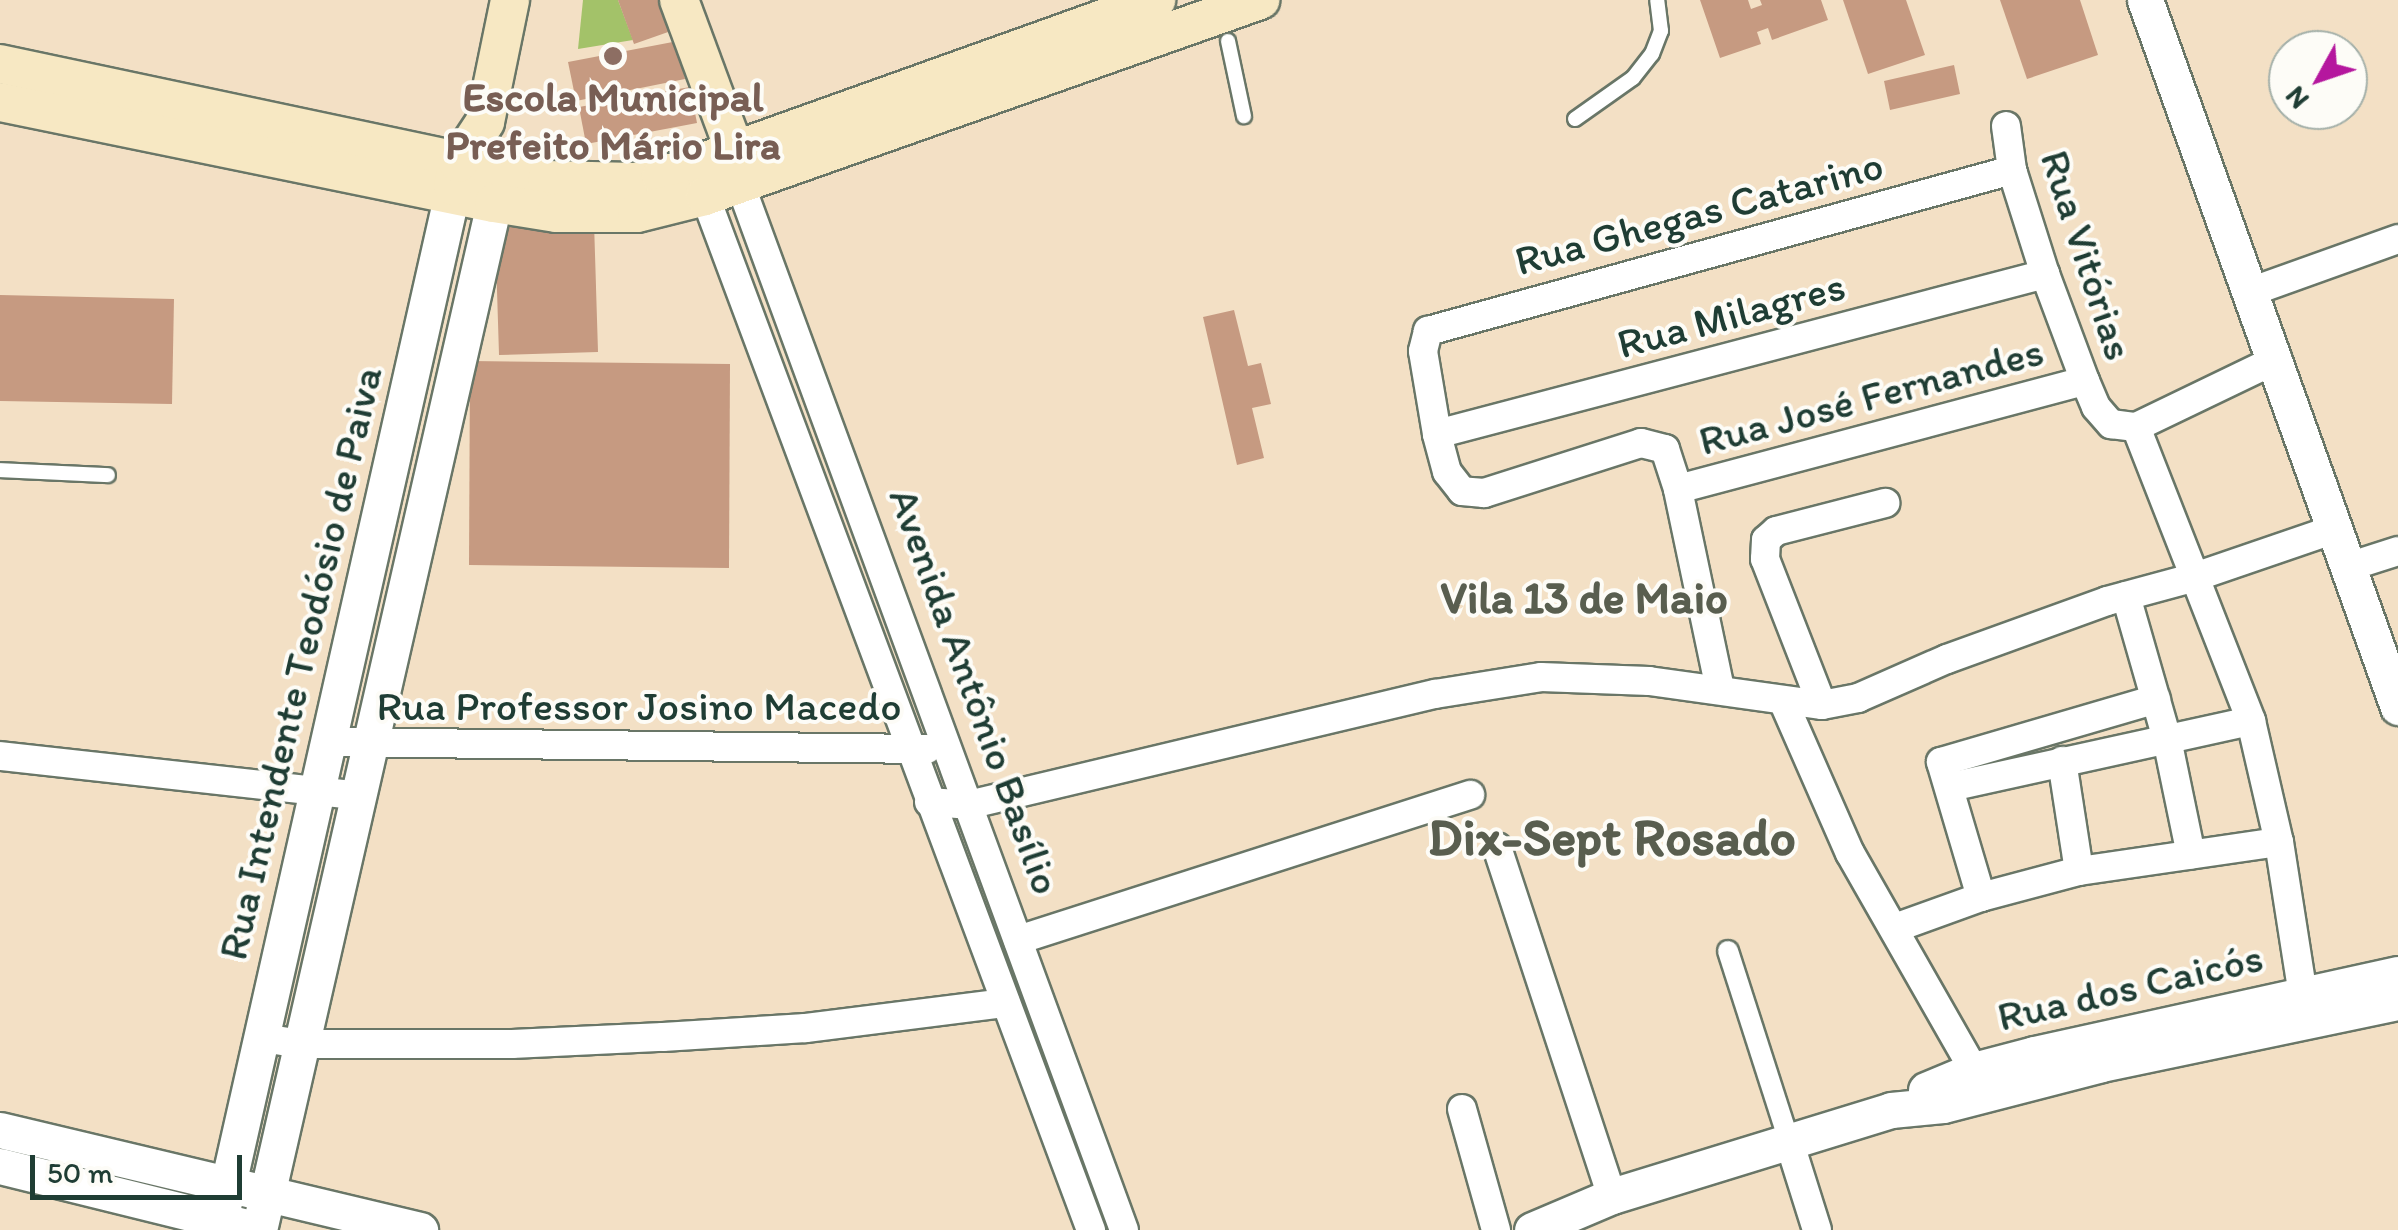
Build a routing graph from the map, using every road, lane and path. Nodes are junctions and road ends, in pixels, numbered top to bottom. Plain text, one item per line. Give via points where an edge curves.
1 (510, 0) edge
2 (679, 0) edge
3 (1156, 0) edge
4 (1657, 0) edge
5 (2145, 0) edge
6 (1231, 13) edge
7 (0, 64) edge
8 (0, 102) edge
9 (1244, 116) dead end
10 (1575, 119) dead end
11 (485, 122) junction
12 (2006, 126) dead end
13 (2012, 170) junction
14 (727, 177) junction
15 (455, 178) junction
16 (496, 186) junction
17 (2398, 239) edge
18 (2045, 274) junction
19 (2250, 292) junction
20 (2277, 360) junction
21 (2090, 394) junction
22 (2136, 427) junction
23 (1436, 434) junction
24 (0, 470) edge
25 (108, 475) dead end
26 (1678, 489) junction
27 (1885, 503) dead end
28 (2336, 529) junction
29 (2398, 551) edge
30 (2348, 567) junction
31 (2192, 578) junction
32 (2126, 596) junction
33 (358, 610) junction
34 (396, 616) junction
35 (1720, 690) junction
36 (2156, 700) junction
37 (1784, 704) junction
38 (1822, 706) junction
39 (2398, 707) edge
40 (2251, 720) junction
41 (2168, 739) junction
42 (328, 742) junction
43 (368, 745) junction
44 (909, 748) junction
45 (949, 751) junction
46 (0, 756) edge
47 (2062, 761) junction
48 (1950, 787) junction
49 (317, 791) junction
50 (1470, 794) dead end
51 (356, 796) junction
52 (929, 802) junction
53 (968, 804) junction
54 (2279, 842) junction
55 (1496, 847) dead end
56 (2191, 855) junction
57 (2079, 872) junction
58 (1982, 897) junction
59 (1894, 928) junction
60 (1018, 940) junction
61 (1728, 951) dead end
62 (2398, 974) edge
63 (2398, 1002) edge
64 (1005, 1003) junction
65 (2305, 1009) junction
66 (263, 1038) junction
67 (302, 1044) junction
68 (1974, 1070) junction
69 (1462, 1109) dead end
70 (1891, 1110) junction
71 (0, 1130) edge
72 (1789, 1141) junction
73 (0, 1166) edge
74 (230, 1185) junction
75 (267, 1193) junction
76 (1612, 1196) junction
77 (365, 1224) edge
78 (219, 1225) edge
79 (259, 1230) edge
80 (420, 1230) edge
81 (1091, 1230) edge
82 (1124, 1230) edge
83 (1496, 1230) edge
84 (1532, 1230) edge
85 (1817, 1230) edge

1 - 11 main road, Rua Intendente Teodósio de Paiva
2 - 14 main road, Avenida Antônio Basílio
3 - 14 main road
4 - 10 lane via 1661,31 1652,54 1633,78
5 - 19 street
6 - 9 lane
6 - 14 main road
7 - 15 main road
8 - 15 main road
11 - 15 main road, Rua Intendente Teodósio de Paiva
11 - 16 main road, Rua Intendente Teodósio de Paiva
12 - 13 street, Rua Vitórias
13 - 18 street, Rua Vitórias
13 - 23 street, Rua Ghegas Catarino via 1436,325 1422,351
14 - 16 main road
14 - 16 main road via 671,207 605,214 556,213
14 - 44 street, Avenida Antônio Basílio
14 - 45 street, Avenida Antônio Basílio
15 - 16 main road
15 - 33 street, Rua Intendente Teodósio de Paiva
16 - 34 street, Rua Intendente Teodósio de Paiva
17 - 19 street
18 - 21 street, Rua Vitórias
18 - 23 street, Rua Milagres
19 - 20 street
20 - 22 street
20 - 28 street
21 - 22 street via 2111,424
21 - 26 street, Rua José Fernandes
22 - 31 street
23 - 26 street via 1446,472 1462,491 1484,493 1650,442 1664,449
24 - 25 lane
26 - 35 street
27 - 38 street via 1776,531 1766,540 1765,559
28 - 30 street
28 - 31 street
29 - 30 street
30 - 39 street
31 - 32 street
31 - 40 street
32 - 36 street
32 - 38 street
33 - 34 street
33 - 42 street, Rua Intendente Teodósio de Paiva
34 - 43 street, Rua Intendente Teodósio de Paiva
35 - 37 street
35 - 53 street via 1588,677 1494,683
36 - 41 street
36 - 48 street via 1941,762
37 - 38 street
37 - 59 street via 1828,811
40 - 41 street
40 - 54 street
41 - 47 street
41 - 56 street
42 - 43 street, Rua Professor Josino Macedo
42 - 49 street, Rua Intendente Teodósio de Paiva
43 - 44 street, Rua Professor Josino Macedo
43 - 51 street, Rua Intendente Teodósio de Paiva
44 - 45 street, Rua Professor Josino Macedo
44 - 52 street, Avenida Antônio Basílio
45 - 53 street, Avenida Antônio Basílio
46 - 49 street
47 - 48 street
47 - 57 street
48 - 58 street
49 - 51 street
49 - 66 street, Rua Intendente Teodósio de Paiva
50 - 60 street
51 - 67 street, Rua Intendente Teodósio de Paiva
52 - 53 street
52 - 64 street, Avenida Antônio Basílio
53 - 60 street, Avenida Antônio Basílio
54 - 56 street
54 - 65 street
55 - 76 street
56 - 57 street
57 - 58 street
58 - 59 street
59 - 68 street
60 - 82 street, Avenida Antônio Basílio
61 - 72 street
62 - 65 street, Rua dos Caicós
63 - 65 street, Rua dos Caicós
64 - 67 street via 663,1038
64 - 81 street, Avenida Antônio Basílio
65 - 68 street, Rua dos Caicós
65 - 70 street, Rua dos Caicós via 1943,1104
66 - 67 street
66 - 74 street, Rua Intendente Teodósio de Paiva
67 - 75 street, Rua Intendente Teodósio de Paiva
68 - 70 street, Rua dos Caicós
69 - 83 street
70 - 72 street, Rua dos Caicós
71 - 74 street
72 - 76 street, Rua dos Caicós
72 - 85 street
73 - 78 street
74 - 75 street
74 - 78 street, Rua Intendente Teodósio de Paiva
75 - 77 street
75 - 79 street, Rua Intendente Teodósio de Paiva
76 - 84 street, Rua dos Caicós
77 - 80 street
78 - 79 street

